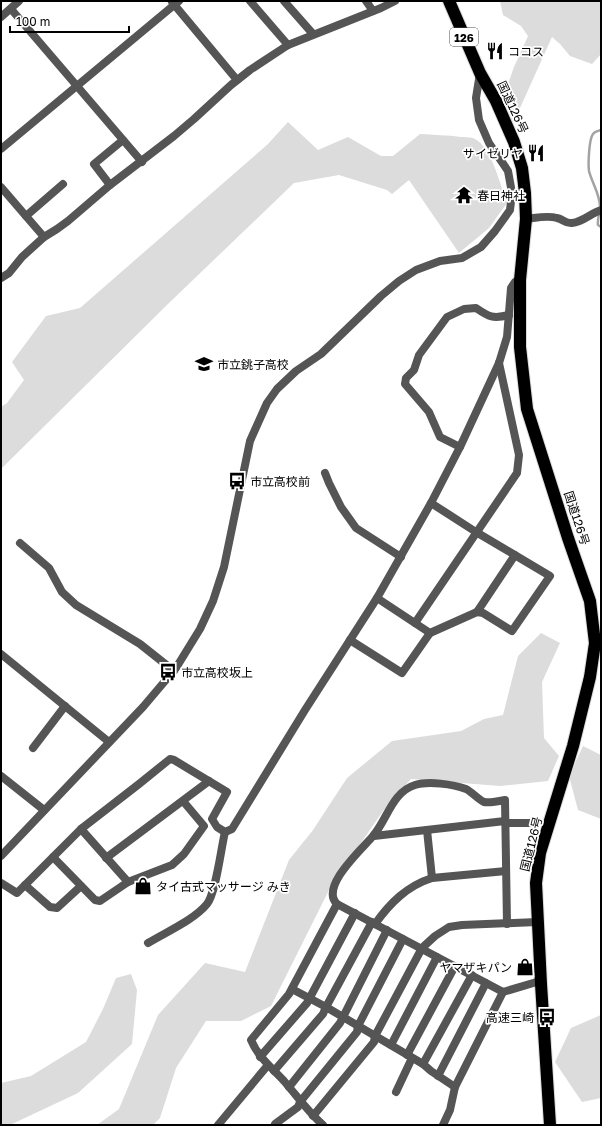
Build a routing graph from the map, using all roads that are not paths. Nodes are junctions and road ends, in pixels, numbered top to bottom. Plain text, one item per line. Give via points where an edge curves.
1 (19, 1) edge
2 (250, 1) edge
3 (366, 1) edge
4 (395, 1) edge
5 (449, 1) edge
6 (175, 2) edge
7 (289, 2) edge
8 (10, 9) junction
9 (373, 11) junction
10 (1, 17) edge
11 (313, 34) junction
12 (288, 45) junction
13 (480, 73) junction
14 (236, 80) junction
15 (77, 87) junction
16 (123, 140) junction
17 (1, 149) edge
18 (142, 162) junction
19 (62, 184) dead end
20 (110, 185) junction
21 (1, 187) edge
22 (601, 210) edge
23 (26, 216) junction
24 (526, 219) junction
25 (44, 237) junction
26 (1, 278) edge
27 (520, 280) junction
28 (509, 315) junction
29 (499, 363) junction
30 (460, 447) junction
31 (325, 473) dead end
32 (431, 503) junction
33 (476, 532) junction
34 (20, 542) dead end
35 (515, 555) junction
36 (401, 557) junction
37 (377, 598) junction
38 (477, 612) junction
39 (415, 623) junction
40 (430, 633) junction
41 (350, 640) junction
42 (1, 654) edge
43 (174, 671) junction
44 (65, 706) junction
45 (109, 742) junction
46 (33, 748) dead end
47 (2, 778) edge
48 (209, 781) junction
49 (183, 801) junction
50 (44, 810) junction
51 (505, 822) junction
52 (535, 823) dead end
53 (81, 829) junction
54 (427, 830) junction
55 (225, 832) junction
56 (374, 836) junction
57 (1, 856) edge
58 (53, 857) junction
59 (106, 858) junction
60 (506, 871) junction
61 (432, 878) junction
62 (128, 882) junction
63 (1, 883) edge
64 (25, 885) junction
65 (81, 886) junction
66 (337, 904) junction
67 (355, 913) junction
68 (537, 922) junction
69 (373, 923) junction
70 (507, 924) junction
71 (387, 930) junction
72 (404, 939) junction
73 (148, 943) dead end
74 (422, 948) junction
75 (437, 957) junction
76 (455, 966) junction
77 (472, 975) junction
78 (540, 981) junction
79 (486, 983) junction
80 (292, 989) junction
81 (503, 992) junction
82 (309, 998) junction
83 (326, 1007) junction
84 (343, 1017) junction
85 (358, 1026) junction
86 (375, 1036) junction
87 (391, 1045) junction
88 (409, 1056) junction
89 (260, 1057) junction
90 (423, 1064) junction
91 (271, 1068) junction
92 (438, 1076) junction
93 (288, 1087) junction
94 (455, 1087) junction
95 (396, 1092) dead end
96 (300, 1102) junction
97 (313, 1116) junction
98 (218, 1125) edge
99 (276, 1125) edge
100 (323, 1125) edge
101 (443, 1125) edge
102 (550, 1125) edge

1 - 8 street
2 - 12 street
3 - 9 street
4 - 9 street
5 - 13 highway, 国道126号 / 126
6 - 14 street
6 - 15 street
7 - 11 street
8 - 10 street
8 - 15 street
9 - 11 street
11 - 12 street
12 - 14 street
13 - 24 highway, 国道126号 / 126 via 514,142 524,182
13 - 43 street via 476,98 479,120 489,143 508,170 512,193 510,210 481,247 462,258 440,261 416,270 399,281 321,354 296,371 277,389 267,403 250,441 224,567 213,601 200,629
14 - 18 street
15 - 16 street
15 - 17 street
16 - 18 street
16 - 20 street via 94,164
18 - 20 street
19 - 23 street
20 - 25 street via 68,221
21 - 23 street
22 - 24 street via 572,223 557,217
23 - 25 street
24 - 27 highway, 国道126号 / 126
25 - 26 street
27 - 28 street via 511,288
27 - 68 highway, 国道126号 / 126 via 520,347 527,409 590,601 595,644 590,677 573,746 540,853 536,883
28 - 29 street via 507,337
28 - 30 street via 489,317 476,308 464,309 447,317 419,355 414,370 406,378 405,384 429,412 440,437
29 - 30 street
29 - 33 street via 519,455 516,473
30 - 32 street
31 - 36 street via 356,528
32 - 33 street
32 - 36 street
33 - 35 street
33 - 39 street
34 - 43 street via 49,568 62,592 76,605 140,644
35 - 38 street
35 - 38 street via 550,576 512,631
36 - 37 street
37 - 39 street
37 - 41 street
38 - 40 street
39 - 40 street
40 - 41 street via 402,673
41 - 55 street via 232,829
42 - 44 street
43 - 45 street
44 - 45 street
44 - 46 street
45 - 50 street
47 - 50 street
48 - 49 street
48 - 53 street via 170,759
48 - 55 street via 227,792 212,819 217,827
49 - 59 street
49 - 62 street via 204,826 184,854 172,865
50 - 57 street
51 - 52 street
51 - 54 street
51 - 56 street via 505,800 483,802 466,789 422,783 406,790 394,801
51 - 60 street
53 - 58 street
53 - 59 street
54 - 56 street
54 - 61 street
55 - 73 street via 208,903 193,918
56 - 66 street via 357,852 336,881 333,893
58 - 64 street
58 - 65 street
59 - 62 street
60 - 61 street
60 - 70 street
61 - 69 street via 407,890
62 - 65 street via 100,901 95,900
63 - 64 street via 17,893
64 - 65 street via 50,907 57,908
66 - 67 street
66 - 80 street
67 - 69 street
67 - 82 street
68 - 70 street
68 - 78 highway, 国道126号 / 126
69 - 71 street
69 - 83 street
70 - 74 street via 449,927
71 - 72 street
71 - 84 street
72 - 74 street
72 - 85 street
74 - 75 street
74 - 86 street
75 - 76 street
75 - 87 street
76 - 77 street
76 - 88 street
77 - 79 street
77 - 90 street
78 - 81 street
78 - 102 highway, 国道126号 / 126
79 - 81 street
79 - 92 street
80 - 82 street
80 - 89 street via 251,1040
81 - 94 street
82 - 83 street
82 - 89 street
83 - 84 street
83 - 91 street via 323,1014
84 - 85 street
84 - 93 street
85 - 86 street
85 - 96 street via 357,1032
86 - 87 street
86 - 97 street via 374,1042
87 - 88 street
88 - 90 street
88 - 95 street
89 - 91 street
90 - 92 street
91 - 93 street
91 - 98 street
92 - 94 street
93 - 96 street
94 - 101 street via 450,1110
96 - 97 street
96 - 99 street via 298,1107
97 - 100 street

